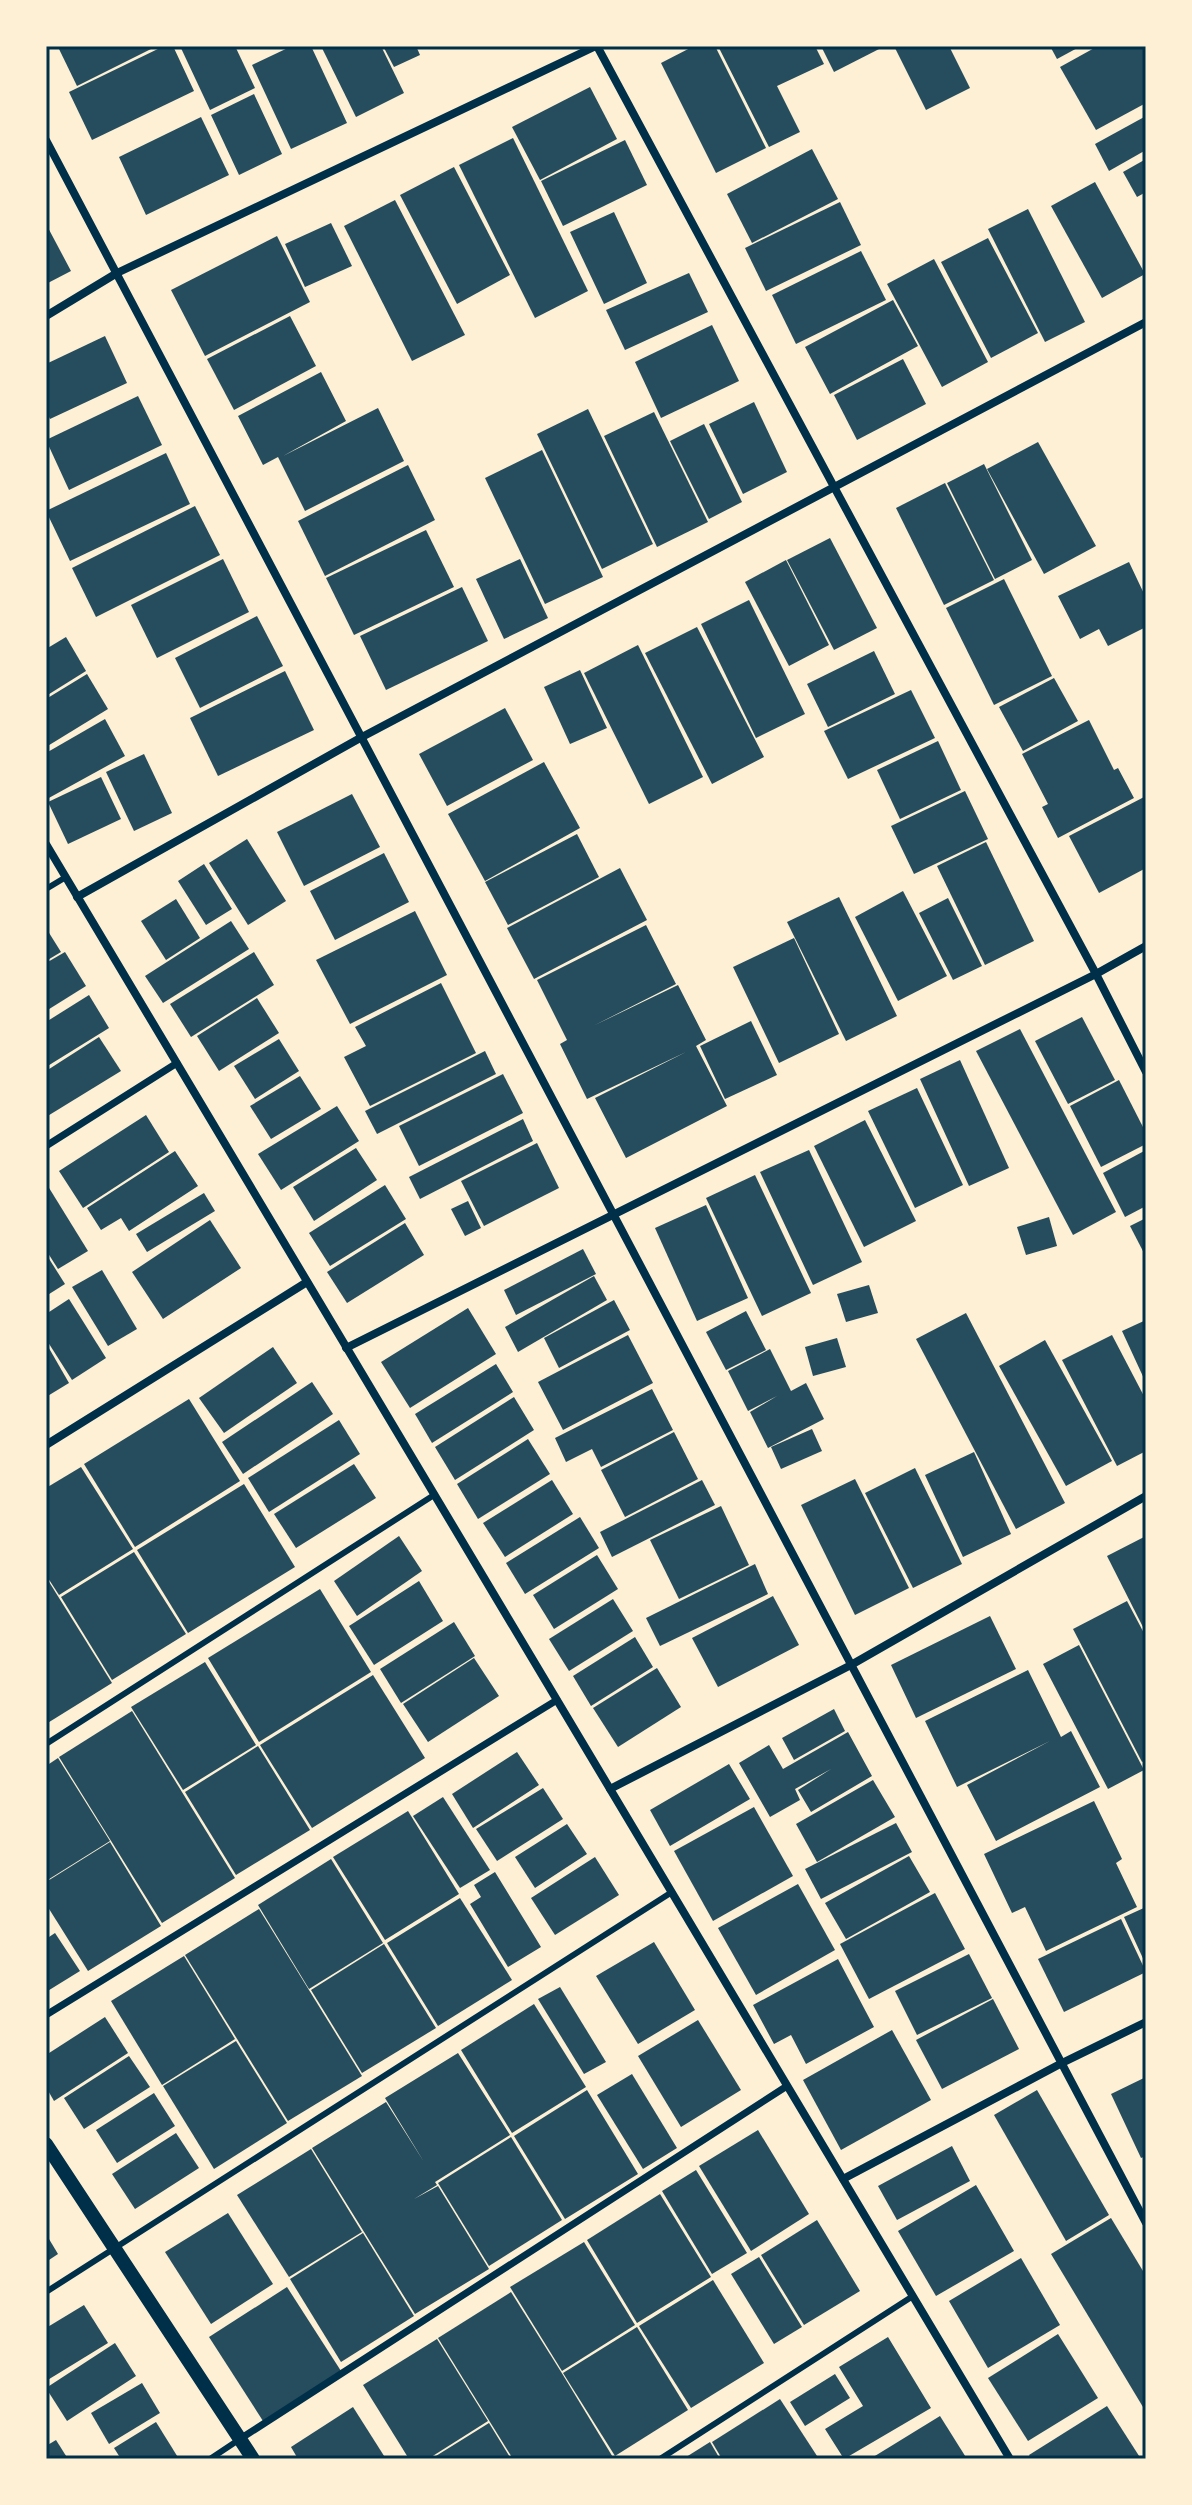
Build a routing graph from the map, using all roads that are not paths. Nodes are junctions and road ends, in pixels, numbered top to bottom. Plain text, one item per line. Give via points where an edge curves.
1 (597, 46) edge
2 (46, 140) edge
3 (117, 273) junction
4 (46, 316) edge
5 (1146, 322) edge
6 (836, 488) junction
7 (362, 737) junction
8 (46, 844) edge
9 (66, 877) junction
10 (46, 889) edge
11 (77, 897) junction
12 (1146, 946) edge
13 (1096, 974) junction
14 (177, 1063) junction
15 (1146, 1072) edge
16 (46, 1146) edge
17 (614, 1214) junction
18 (307, 1282) junction
19 (346, 1348) junction
20 (46, 1445) edge
21 (434, 1495) junction
22 (1146, 1496) edge
23 (851, 1665) junction
24 (557, 1700) junction
25 (46, 1744) edge
26 (610, 1789) junction
27 (672, 1892) junction
28 (46, 2015) edge
29 (1146, 2022) edge
30 (1062, 2063) junction
31 (787, 2086) junction
32 (46, 2144) edge
33 (843, 2179) junction
34 (1146, 2223) edge
35 (115, 2249) junction
36 (46, 2292) edge
37 (913, 2296) junction
38 (240, 2439) junction
39 (210, 2459) edge
40 (253, 2459) edge
41 (660, 2459) edge
42 (1010, 2459) edge

1 - 3 street
1 - 6 street
2 - 3 street
3 - 4 street
3 - 7 street
5 - 6 street
6 - 7 street
6 - 13 street
7 - 11 street
7 - 17 street
8 - 9 street
9 - 10 lane
9 - 11 street
11 - 14 street
12 - 13 street
13 - 15 street
13 - 17 street
14 - 16 street
14 - 18 street
17 - 19 street
17 - 23 street
18 - 19 street
18 - 20 street
19 - 21 street
21 - 24 street
21 - 25 lane
22 - 23 street
23 - 26 street
23 - 30 street
24 - 26 street
24 - 28 street
26 - 27 street
27 - 31 street
27 - 35 lane
29 - 30 street
30 - 33 street
30 - 34 street
31 - 33 street
31 - 38 street
32 - 35 street
33 - 37 street
35 - 36 lane
35 - 38 street
37 - 41 lane
37 - 42 street
38 - 39 lane
38 - 40 street

